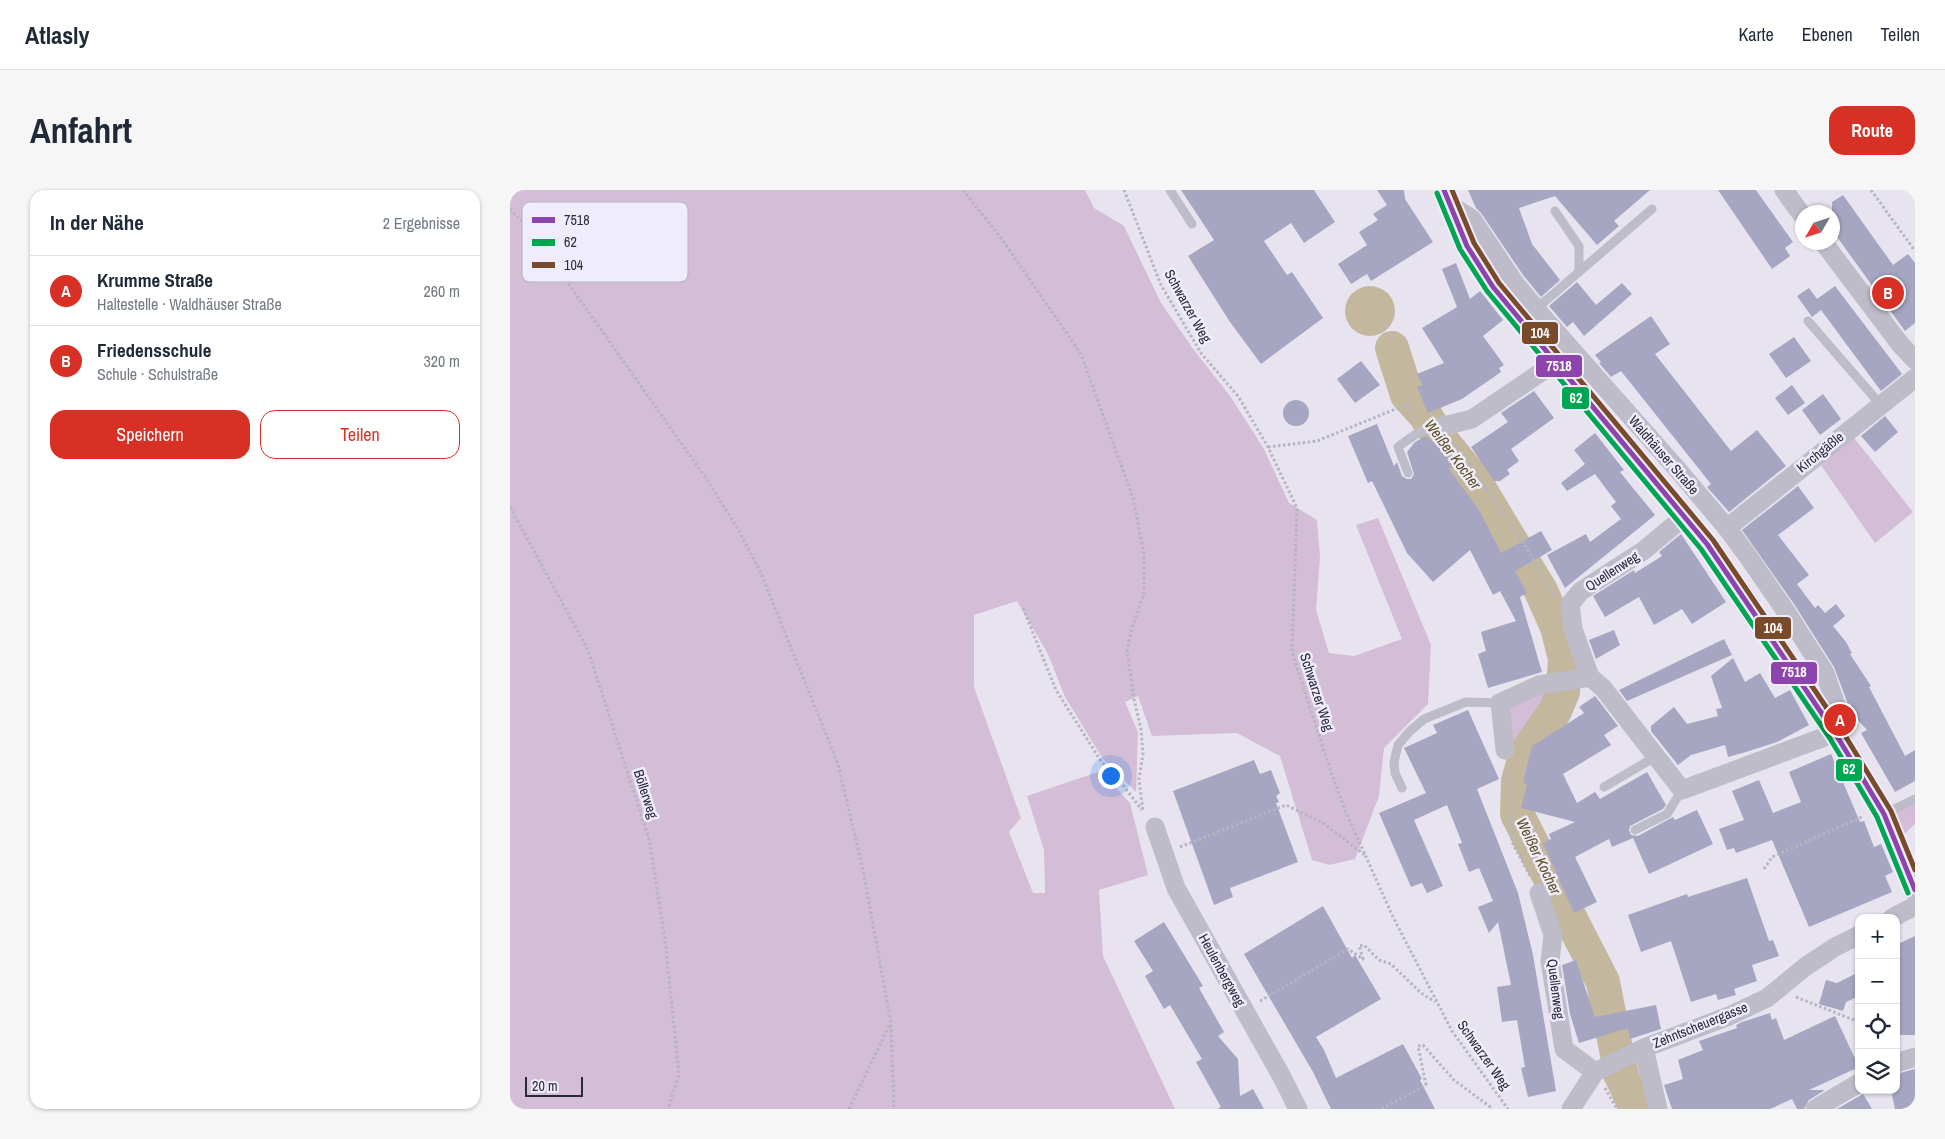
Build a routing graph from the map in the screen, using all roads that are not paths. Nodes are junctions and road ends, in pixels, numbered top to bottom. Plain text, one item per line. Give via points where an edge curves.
1 (1170, 190) edge
2 (1784, 190) edge
3 (1446, 197) edge
4 (1795, 205) edge
5 (1652, 208) dead end
6 (1555, 211) dead end
7 (1192, 224) dead end
8 (1829, 250) edge
9 (1580, 271) junction
10 (1536, 309) junction
11 (1808, 321) dead end
12 (1915, 360) edge
13 (1556, 362) junction
14 (1915, 378) edge
15 (1880, 404) junction
16 (1437, 426) joint
17 (1408, 473) dead end
18 (1685, 516) junction
19 (1727, 528) junction
20 (1582, 678) junction
21 (1500, 703) junction
22 (1835, 733) junction
23 (1505, 750) road end
24 (1655, 756) junction
25 (1604, 787) dead end
26 (1402, 788) dead end
27 (1682, 790) junction
28 (1915, 799) edge
29 (1883, 811) junction
30 (1155, 827) dead end
31 (1635, 830) dead end
32 (1915, 890) edge
33 (1539, 892) road end
34 (1915, 906) edge
35 (1900, 914) edge
36 (1855, 937) edge
37 (1640, 1049) junction
38 (1915, 1057) edge
39 (1900, 1062) edge
40 (1600, 1069) junction
41 (1855, 1085) edge
42 (1298, 1109) edge
43 (1571, 1109) edge
44 (1658, 1109) edge
45 (1815, 1109) edge

1 - 7 lane
2 - 4 street
3 - 10 street, Waldhäuser Straße via 1472,219
3 - 13 street, Waldhäuser Straße via 1467,246 1493,287
5 - 9 lane
6 - 9 lane via 1579,246
8 - 12 street
9 - 10 lane
10 - 19 street, Waldhäuser Straße
11 - 15 lane
13 - 16 street via 1472,419
13 - 18 street, Waldhäuser Straße
14 - 15 street, Kirchgäßle
15 - 19 street, Kirchgäßle
16 - 17 lane via 1416,433 1398,447
18 - 20 street, Quellenweg via 1643,551 1581,591 1570,604
18 - 22 street, Waldhäuser Straße
19 - 22 street, Waldhäuser Straße via 1825,673 1837,708
20 - 21 street via 1539,684
20 - 24 street via 1602,688
21 - 23 street
21 - 26 lane via 1466,702 1424,720 1410,731 1398,745 1394,762
22 - 27 street
22 - 29 street, Waldhäuser Straße
24 - 25 lane
24 - 27 street
27 - 31 lane via 1667,814
28 - 29 lane
29 - 32 street, Waldhäuser Straße
30 - 42 street, Heulenbergweg via 1176,888
33 - 40 street, Quellenweg via 1554,935 1550,961 1564,1049
34 - 35 street
36 - 37 street, Zehntscheuergasse via 1828,952 1766,998 1729,1016
37 - 40 street
37 - 44 street, Zehntscheuergasse
38 - 39 street
40 - 43 street
41 - 45 street

